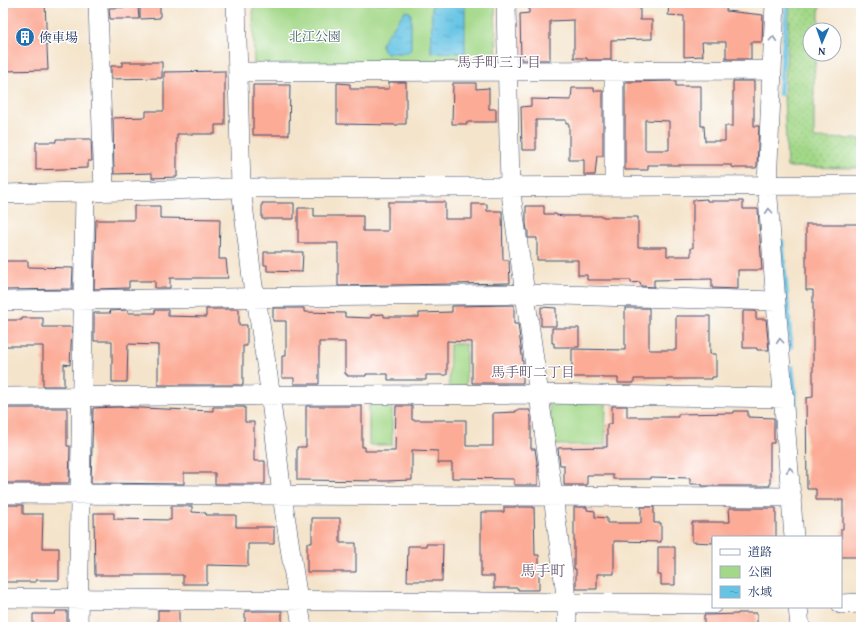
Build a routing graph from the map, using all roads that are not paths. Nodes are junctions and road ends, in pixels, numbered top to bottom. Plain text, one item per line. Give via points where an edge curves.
1 (98, 3) edge
2 (236, 3) edge
3 (506, 3) edge
4 (775, 3) edge
5 (507, 70) junction
6 (614, 70) junction
7 (771, 70) junction
8 (238, 72) junction
9 (767, 185) junction
10 (861, 185) edge
11 (510, 186) junction
12 (614, 186) junction
13 (241, 188) junction
14 (84, 192) junction
15 (104, 192) junction
16 (3, 194) edge
17 (525, 294) junction
18 (256, 297) junction
19 (3, 300) edge
20 (83, 300) junction
21 (776, 301) junction
22 (539, 394) junction
23 (270, 396) junction
24 (3, 397) edge
25 (81, 397) junction
26 (785, 398) junction
27 (3, 494) edge
28 (80, 494) junction
29 (282, 494) junction
30 (553, 496) junction
31 (792, 497) junction
32 (794, 536) edge
33 (3, 598) edge
34 (78, 599) junction
35 (298, 601) junction
36 (567, 603) junction
37 (861, 603) edge
38 (712, 604) edge
39 (842, 604) edge
40 (798, 608) edge
41 (78, 627) edge
42 (302, 627) edge
43 (567, 627) edge
44 (800, 627) edge

1 - 15 street
2 - 8 street
3 - 5 street
7 -> 4 street
5 - 6 street
5 - 8 street
5 - 11 street
6 - 7 street
6 - 12 street
7 - 9 street
8 - 13 street
9 - 10 street
9 - 12 street
21 -> 9 street
11 - 12 street
11 - 13 street
11 - 17 street
13 - 15 street
13 - 18 street
14 - 15 street
14 - 16 street
14 - 20 street
17 - 18 street
17 - 21 street
17 - 22 street
18 - 20 street
18 - 23 street
19 - 20 street
20 - 25 street
26 -> 21 street
22 - 23 street
22 - 26 street
22 - 30 street
23 - 25 street
23 - 29 street
24 - 25 street
25 - 28 street
31 -> 26 street
27 - 28 street
28 - 29 street
28 - 34 street
29 - 30 street
29 - 35 street
30 - 31 street
30 - 36 street
31 - 32 street
33 - 34 street
34 - 35 street
34 - 41 street
35 - 36 street
35 - 42 street
36 - 38 street
36 - 43 street
37 - 39 street
40 - 44 street

